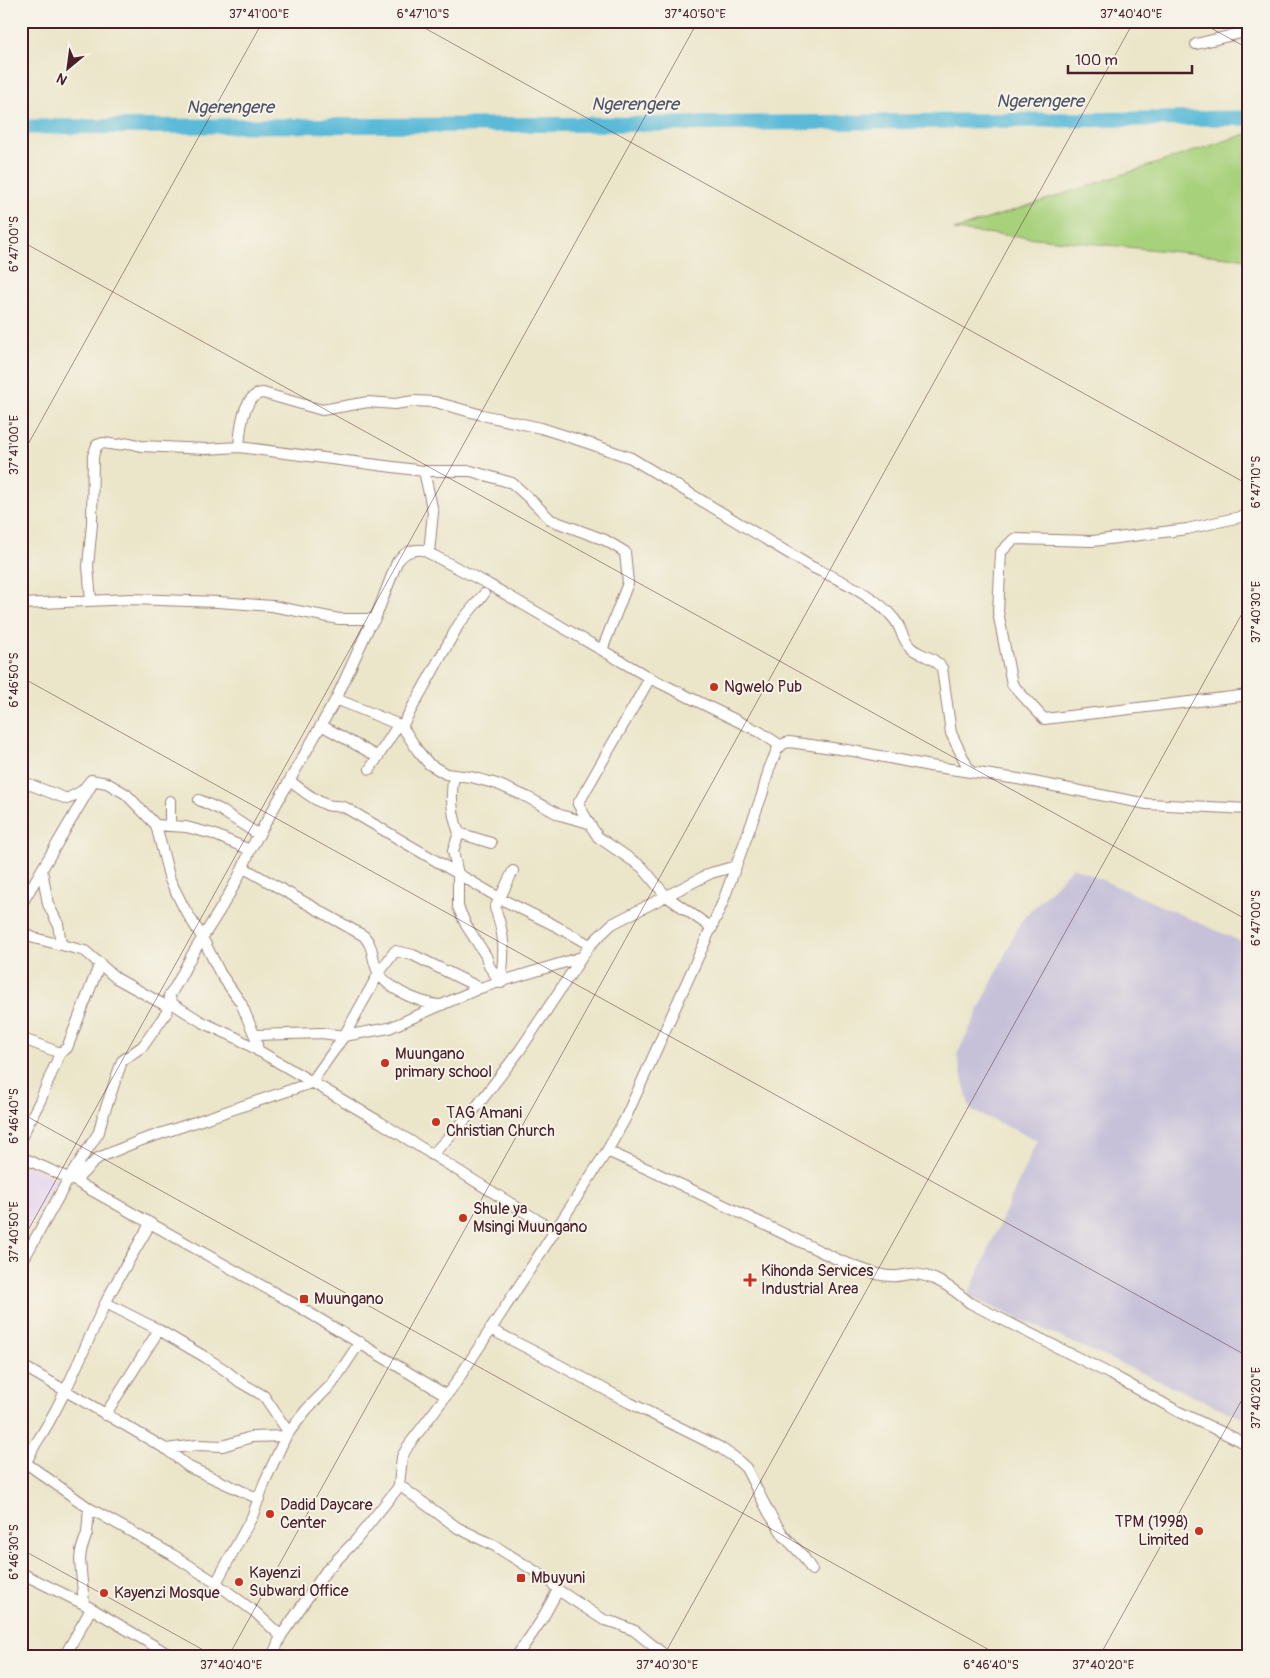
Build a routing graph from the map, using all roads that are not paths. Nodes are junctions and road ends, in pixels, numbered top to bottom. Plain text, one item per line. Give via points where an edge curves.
1 (1249, 31) edge
2 (1196, 44) dead end
3 (238, 447) junction
4 (424, 471) junction
5 (1249, 515) edge
6 (429, 553) junction
7 (484, 594) dead end
8 (91, 602) junction
9 (21, 604) edge
10 (375, 619) junction
11 (602, 650) junction
12 (650, 678) junction
13 (1249, 695) edge
14 (336, 699) junction
15 (321, 724) junction
16 (399, 728) junction
17 (781, 746) junction
18 (378, 757) junction
19 (370, 769) dead end
20 (970, 772) junction
21 (454, 776) junction
22 (21, 781) edge
23 (95, 781) junction
24 (290, 781) junction
25 (199, 800) dead end
26 (170, 801) dead end
27 (1249, 809) edge
28 (589, 823) junction
29 (156, 825) junction
30 (170, 826) junction
31 (459, 833) junction
32 (260, 835) junction
33 (491, 844) dead end
34 (250, 850) junction
35 (736, 866) junction
36 (244, 868) junction
37 (42, 870) junction
38 (513, 871) dead end
39 (458, 874) junction
40 (666, 896) junction
41 (498, 898) junction
42 (21, 905) edge
43 (712, 928) junction
44 (21, 932) edge
45 (202, 937) junction
46 (61, 944) junction
47 (590, 945) junction
48 (583, 957) junction
49 (100, 963) junction
50 (379, 973) junction
51 (502, 982) junction
52 (480, 988) junction
53 (170, 1005) junction
54 (439, 1005) junction
55 (255, 1035) junction
56 (344, 1036) junction
57 (21, 1038) edge
58 (258, 1051) junction
59 (60, 1053) junction
60 (311, 1083) junction
61 (21, 1138) edge
62 (607, 1152) junction
63 (432, 1155) junction
64 (21, 1157) edge
65 (72, 1180) junction
66 (150, 1224) junction
67 (555, 1231) junction
68 (21, 1264) edge
69 (106, 1303) junction
70 (490, 1329) junction
71 (158, 1330) junction
72 (360, 1342) junction
73 (21, 1365) edge
74 (66, 1392) junction
75 (446, 1395) junction
76 (105, 1415) junction
77 (287, 1434) junction
78 (1249, 1444) edge
79 (166, 1450) junction
80 (24, 1465) edge
81 (399, 1485) junction
82 (259, 1499) junction
83 (89, 1508) junction
84 (812, 1570) dead end
85 (21, 1573) edge
86 (216, 1583) junction
87 (558, 1590) junction
88 (88, 1607) junction
89 (281, 1636) junction
90 (276, 1655) edge
91 (64, 1657) edge
92 (173, 1657) edge
93 (516, 1657) edge
94 (667, 1657) edge

1 - 2 street
3 - 4 street
3 - 8 street via 206,449 142,446 130,442 97,445 93,456 88,566
3 - 20 street via 244,412 254,396 263,393 322,410 368,402 435,402 541,428 631,458 810,566 869,596 886,611 896,621 910,647 942,668 951,733
4 - 6 street via 433,512
4 - 11 street via 471,471 512,483 551,520 605,540 625,552 628,583
5 - 13 street via 1187,529 1093,541 1014,539 1001,552 998,612 1012,684 1044,719
6 - 10 street via 413,549 402,555
6 - 11 street
7 - 16 street via 459,624
8 - 9 street
8 - 10 street via 131,599 218,602 272,606 339,619
10 - 14 street
11 - 12 street
12 - 17 street via 760,732
12 - 28 street via 578,804
14 - 15 street
14 - 16 street
15 - 18 street
15 - 24 street
16 - 18 street
16 - 21 street via 429,764
17 - 20 street via 789,742
17 - 35 street via 769,769
18 - 19 street
20 - 27 street via 1147,804
21 - 28 street via 497,784 560,815
21 - 31 street via 453,819
22 - 23 street via 67,799 82,791 91,780
23 - 29 street via 107,783 126,794
23 - 37 street
24 - 32 street
24 - 39 street via 316,800 346,808
25 - 32 street
26 - 30 street
28 - 40 street via 598,837 642,867
29 - 30 street
29 - 45 street via 170,880
30 - 34 street via 213,834
31 - 33 street
31 - 39 street via 452,851
32 - 34 street
34 - 36 street
35 - 40 street via 711,873
35 - 43 street
36 - 45 street
36 - 50 street via 364,936 370,943
37 - 42 street
37 - 46 street via 48,904 58,924
38 - 41 street
39 - 41 street
39 - 51 street via 458,907 489,966
40 - 43 street
40 - 47 street via 612,924
41 - 47 street
41 - 51 street via 494,908 502,927
43 - 62 street
44 - 46 street
45 - 53 street via 169,996
45 - 55 street via 220,973 241,1003
46 - 49 street via 85,951
47 - 48 street
48 - 51 street
48 - 63 street via 520,1050 474,1110
49 - 53 street via 116,978
49 - 59 street via 68,1048
50 - 52 street via 395,950 413,955
50 - 54 street via 413,998
50 - 56 street
51 - 52 street
52 - 54 street
53 - 58 street
53 - 65 street via 143,1046 122,1061 100,1132
54 - 56 street via 389,1028
55 - 56 street via 322,1033
55 - 58 street
56 - 60 street
57 - 59 street
58 - 60 street
59 - 61 street
60 - 63 street
60 - 65 street via 138,1141 98,1158
62 - 67 street
62 - 78 street via 843,1262 874,1273 920,1275 939,1281 970,1303 1179,1412
63 - 67 street
64 - 65 street
65 - 66 street
65 - 68 street
66 - 69 street
66 - 72 street
67 - 70 street
69 - 71 street
69 - 74 street
70 - 75 street
70 - 84 street via 719,1447 734,1458 746,1468 769,1513
71 - 76 street
71 - 77 street via 264,1396
72 - 75 street
72 - 77 street via 332,1384
73 - 74 street
74 - 76 street
74 - 80 street
75 - 81 street via 404,1452
76 - 79 street
77 - 79 street via 251,1437 223,1446 197,1445
77 - 82 street
79 - 82 street via 190,1467
80 - 83 street
81 - 87 street via 458,1528 495,1546 549,1580
81 - 89 street via 356,1540 326,1571
82 - 86 street
83 - 86 street
83 - 88 street via 89,1526 80,1551
85 - 88 street
86 - 89 street
87 - 93 street
87 - 94 street via 604,1620 635,1631
88 - 91 street
88 - 92 street
89 - 90 street

